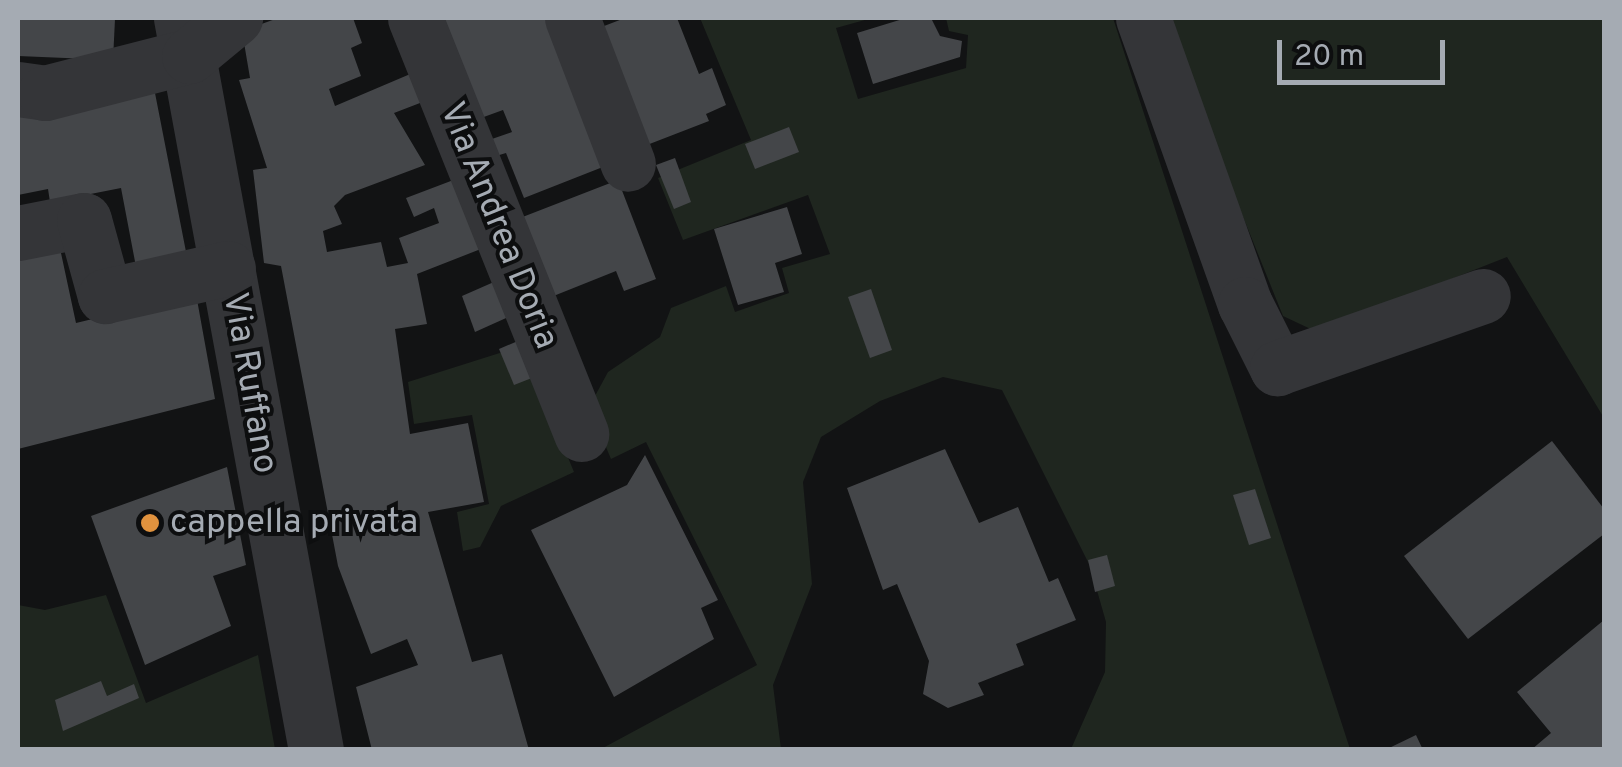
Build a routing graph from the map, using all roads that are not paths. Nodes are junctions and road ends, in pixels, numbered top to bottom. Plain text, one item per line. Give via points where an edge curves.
1 (236, 18) edge
2 (415, 18) edge
3 (572, 18) edge
4 (1142, 18) edge
5 (185, 36) edge
6 (18, 89) edge
7 (628, 164) dead end
8 (18, 233) edge
9 (228, 268) junction
10 (1483, 296) dead end
11 (580, 434) dead end
12 (316, 750) edge

1 - 5 street
2 - 11 street, Via Andrea Doria
3 - 7 street
4 - 10 street via 1245,304 1277,368
5 - 6 street via 45,93
5 - 9 street, Via Ruffano
8 - 9 street via 84,220 105,296
9 - 12 street, Via Ruffano

